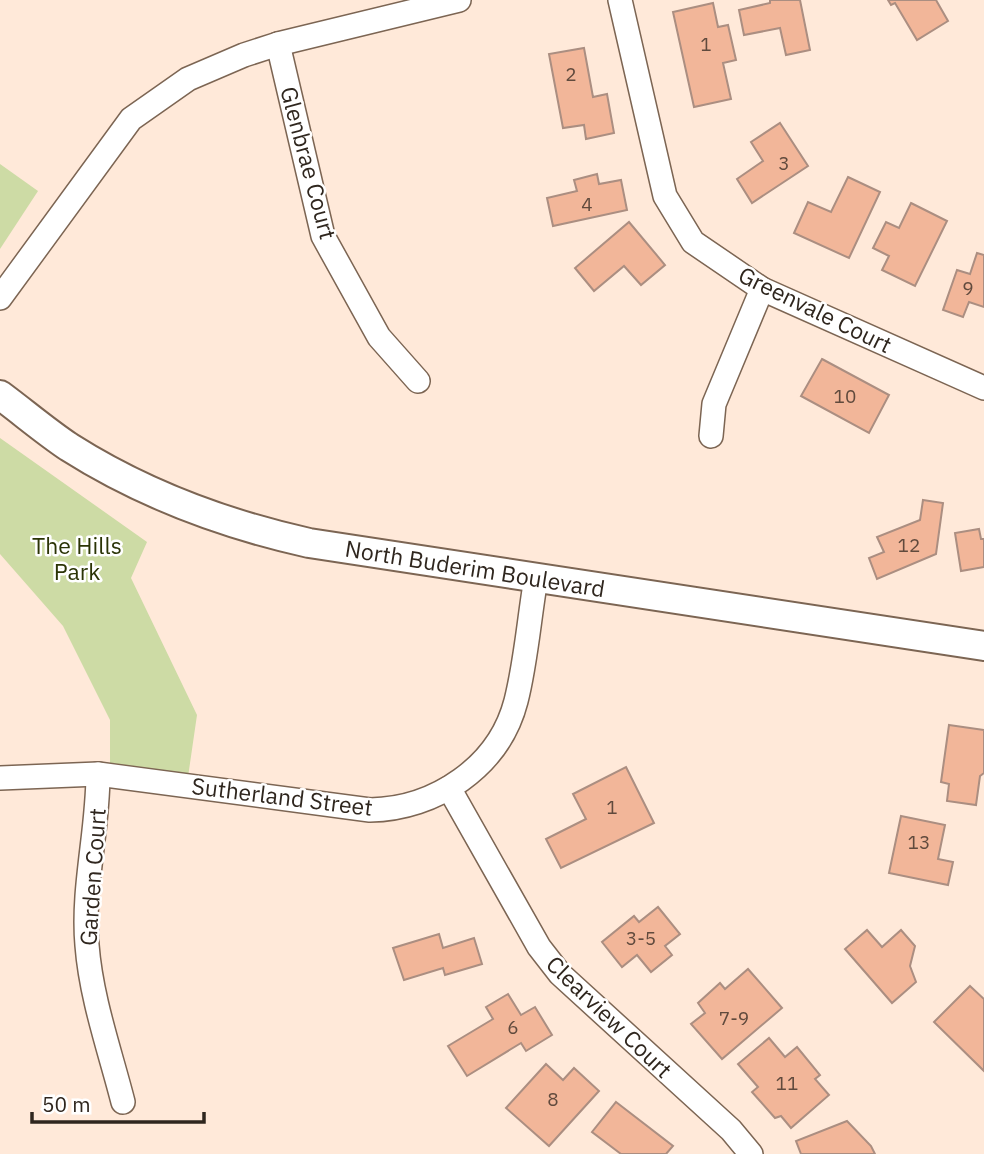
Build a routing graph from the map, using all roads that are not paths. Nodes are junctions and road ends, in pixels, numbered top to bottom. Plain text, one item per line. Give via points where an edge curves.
1 (459, 0) edge
2 (620, 0) edge
3 (278, 44) junction
4 (762, 289) junction
5 (0, 298) edge
6 (418, 381) dead end
7 (984, 388) edge
8 (0, 395) edge
9 (711, 436) dead end
10 (536, 578) junction
11 (984, 646) edge
12 (99, 774) junction
13 (0, 778) edge
14 (449, 788) junction
15 (123, 1102) dead end
16 (751, 1154) edge

1 - 3 street
2 - 4 street, Greenvale Court via 665,196 693,242
3 - 5 street via 188,79 131,119
3 - 6 street, Glenbrae Court via 323,236 379,337
4 - 7 street, Greenvale Court
4 - 9 street via 713,404
8 - 10 street, North Buderim Boulevard via 69,446 128,481 254,531
10 - 11 street, North Buderim Boulevard
10 - 14 street, Sutherland Street via 519,687 509,720 483,761
12 - 13 street, Sutherland Street
12 - 14 street, Sutherland Street via 370,810 400,807
12 - 15 street, Garden Court via 87,945 92,983
14 - 16 street, Clearview Court via 539,947 560,974

